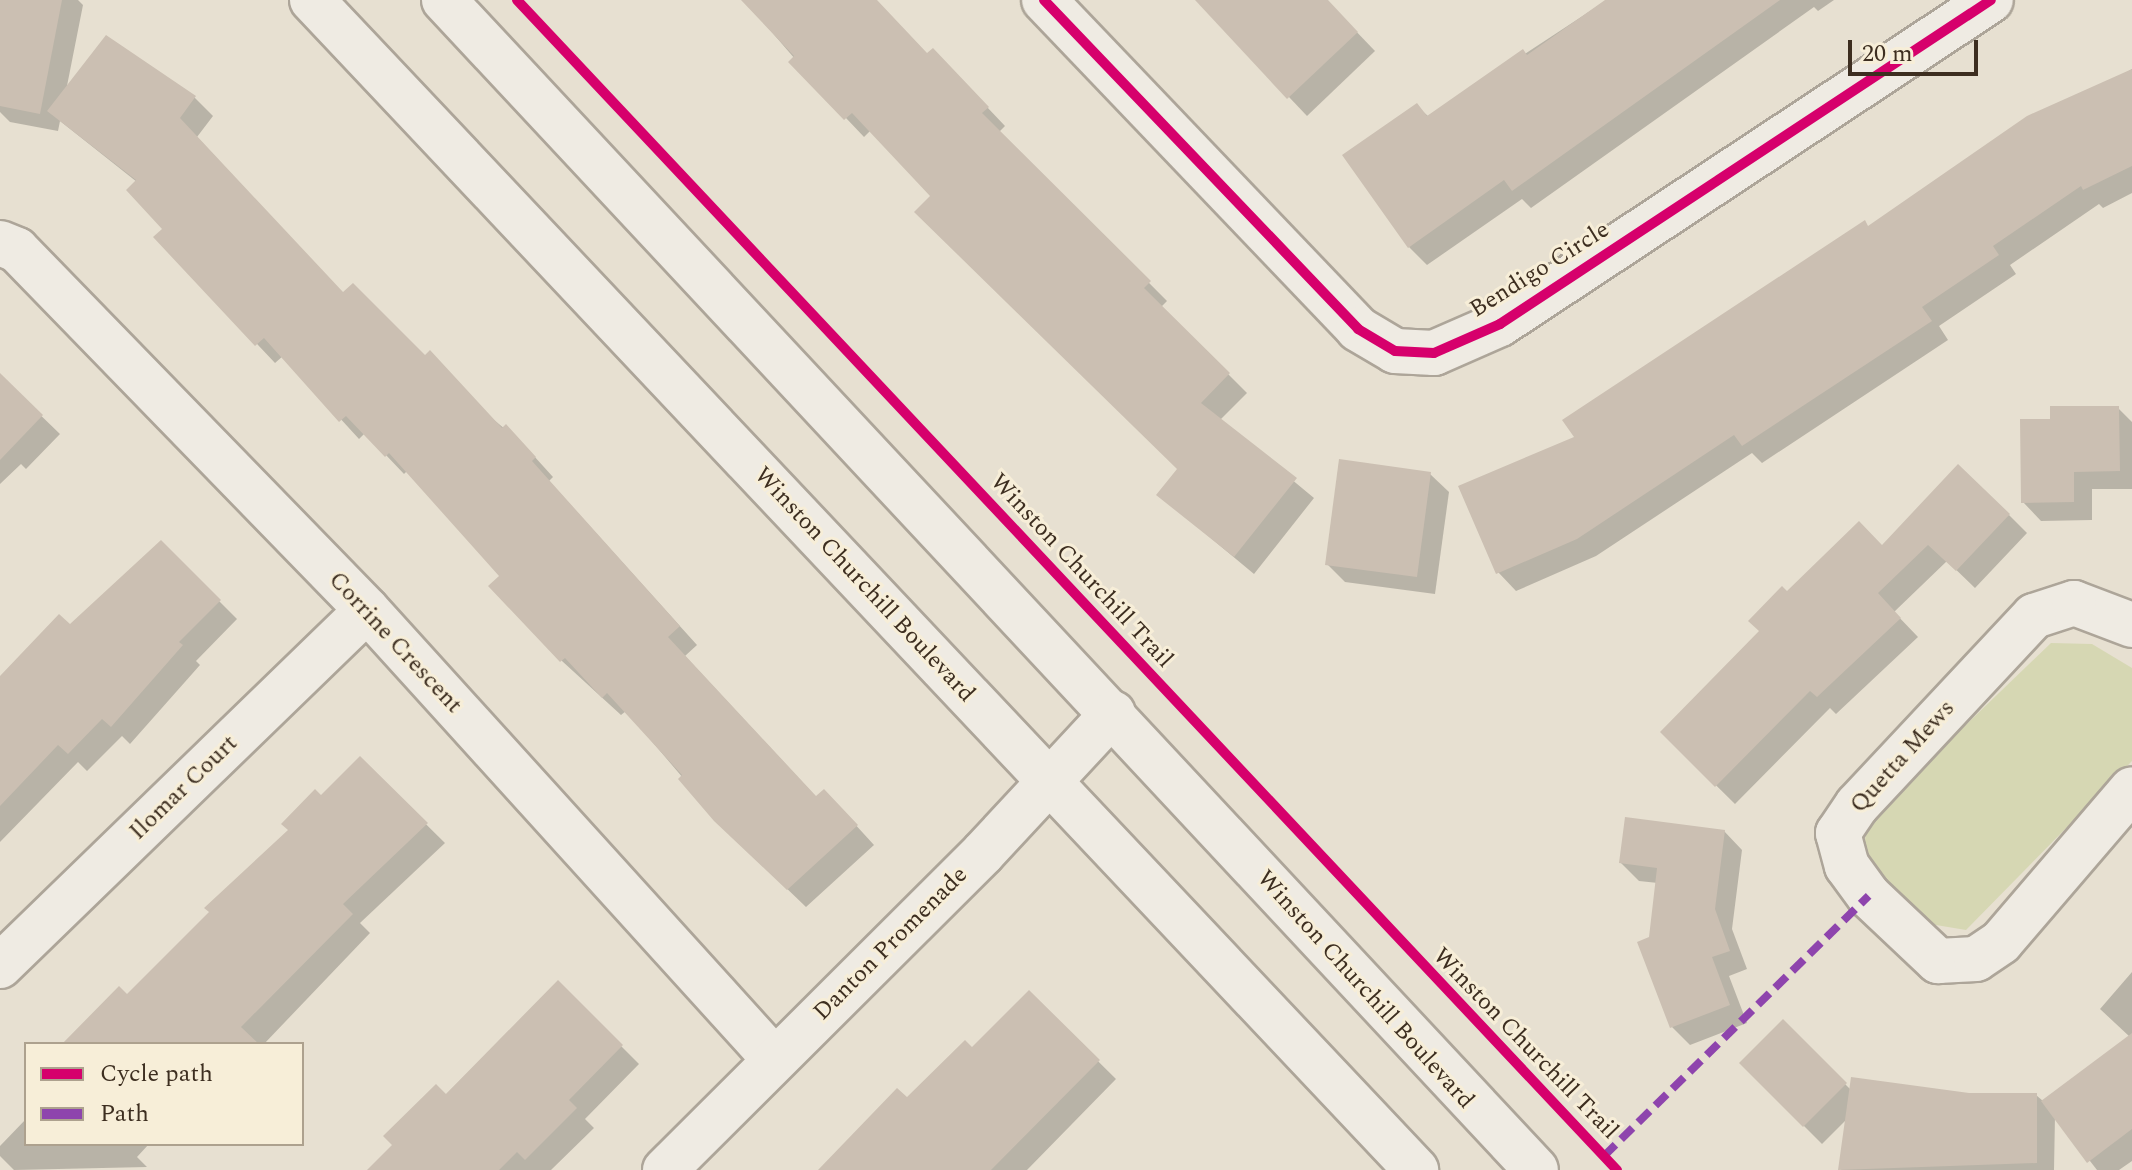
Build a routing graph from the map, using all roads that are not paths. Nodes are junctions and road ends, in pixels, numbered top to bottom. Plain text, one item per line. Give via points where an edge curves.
1 (312, 0) edge
2 (444, 0) edge
3 (1044, 0) edge
4 (1991, 0) edge
5 (0, 243) edge
6 (367, 610) junction
7 (2132, 625) edge
8 (1113, 713) junction
9 (1049, 782) junction
10 (2132, 789) edge
11 (0, 966) edge
12 (775, 1060) junction
13 (665, 1170) edge
14 (1416, 1170) edge
15 (1536, 1170) edge

1 - 9 street, Winston Churchill Boulevard
2 - 8 street, Winston Churchill Boulevard
3 - 4 street, Bendigo Circle via 1358,329 1395,351 1434,353 1500,324
5 - 6 street, Corrine Crescent via 17,250
6 - 11 street, Ilomar Court
6 - 12 street, Corrine Crescent
7 - 10 street, Quetta Mews via 2074,603 2034,616 1857,805 1838,833 1847,866 1869,896 1938,961 1976,959 2001,942
8 - 9 street, Danton Promenade
8 - 15 street, Winston Churchill Boulevard via 1460,1095
9 - 12 street, Danton Promenade
9 - 14 street, Winston Churchill Boulevard
12 - 13 street, Danton Promenade

